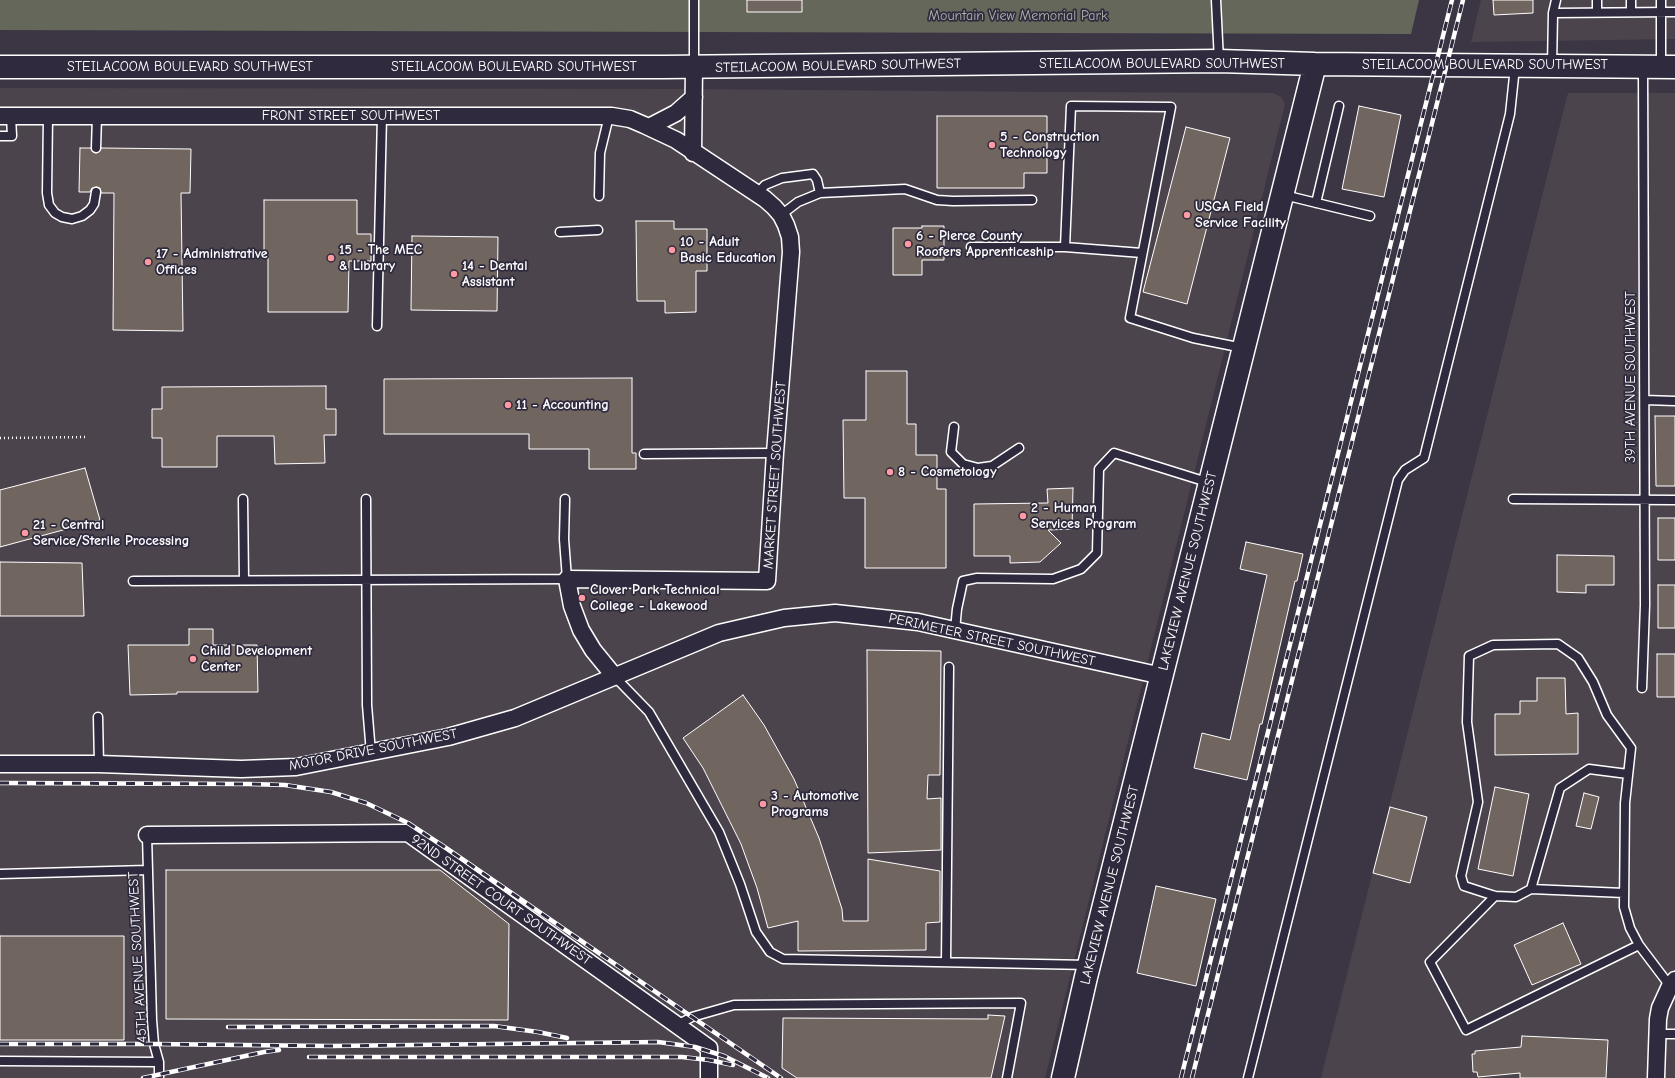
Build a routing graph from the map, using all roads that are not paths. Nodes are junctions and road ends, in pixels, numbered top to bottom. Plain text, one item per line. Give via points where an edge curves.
1 (694, 0) edge
2 (1216, 0) edge
3 (1556, 0) edge
4 (1597, 0) edge
5 (1631, 0) edge
6 (1661, 0) edge
7 (1597, 12) junction
8 (1631, 12) junction
9 (1661, 12) junction
10 (1675, 12) edge
11 (1553, 13) junction
12 (1219, 61) junction
13 (1314, 64) junction
14 (1515, 65) junction
15 (1552, 66) junction
16 (0, 67) edge
17 (694, 67) junction
18 (1660, 67) edge
19 (694, 97) junction
20 (1339, 106) dead end
21 (6, 116) edge
22 (48, 116) junction
23 (97, 116) junction
24 (382, 116) junction
25 (609, 116) junction
26 (648, 127) junction
27 (0, 136) edge
28 (96, 148) dead end
29 (693, 153) junction
30 (96, 192) dead end
31 (820, 193) junction
32 (757, 194) junction
33 (1283, 195) junction
34 (599, 196) dead end
35 (1032, 200) dead end
36 (1316, 203) junction
37 (781, 214) junction
38 (1370, 216) dead end
39 (598, 230) dead end
40 (560, 232) dead end
41 (970, 247) dead end
42 (1065, 248) junction
43 (1142, 253) junction
44 (377, 326) dead end
45 (1244, 348) junction
46 (1644, 400) junction
47 (1675, 401) edge
48 (954, 427) dead end
49 (1019, 448) dead end
50 (775, 453) junction
51 (644, 454) dead end
52 (1210, 483) junction
53 (243, 499) dead end
54 (366, 499) dead end
55 (565, 499) dead end
56 (1513, 499) dead end
57 (1645, 500) junction
58 (1675, 500) edge
59 (566, 579) junction
60 (244, 580) junction
61 (367, 580) junction
62 (133, 581) dead end
63 (955, 630) junction
64 (949, 667) dead end
65 (1162, 676) junction
66 (615, 677) junction
67 (1642, 688) dead end
68 (98, 717) dead end
69 (371, 753) junction
70 (0, 764) edge
71 (99, 764) junction
72 (1628, 774) junction
73 (147, 835) joint
74 (147, 870) junction
75 (0, 874) edge
76 (1531, 889) junction
77 (1624, 893) junction
78 (1495, 896) junction
79 (1639, 944) junction
80 (946, 962) junction
81 (1090, 965) junction
82 (1672, 983) edge
83 (677, 1025) junction
84 (1657, 1034) junction
85 (1675, 1034) edge
86 (0, 1061) edge
87 (159, 1062) junction
88 (159, 1078) edge
89 (709, 1078) edge
90 (1007, 1078) edge
91 (1063, 1078) edge
92 (1248, 1078) edge
93 (1656, 1078) edge

1 - 17 lane
2 - 12 lane
3 - 11 lane
4 - 7 lane
5 - 8 lane
6 - 9 lane, 39TH AVENUE SOUTHWEST
7 - 8 lane
7 - 11 lane
8 - 9 lane
9 - 10 lane
9 - 18 lane, 39TH AVENUE SOUTHWEST
11 - 15 lane
12 - 13 main road, STEILACOOM BOULEVARD SOUTHWEST
12 - 17 main road, STEILACOOM BOULEVARD SOUTHWEST
13 - 14 main road, STEILACOOM BOULEVARD SOUTHWEST
13 - 33 main road, LAKEVIEW AVENUE SOUTHWEST
14 - 15 main road, STEILACOOM BOULEVARD SOUTHWEST
14 - 92 lane via 1510,114 1424,458 1405,470 1398,480
15 - 18 main road, STEILACOOM BOULEVARD SOUTHWEST
16 - 17 main road, STEILACOOM BOULEVARD SOUTHWEST
17 - 19 street
18 - 46 lane, 39TH AVENUE SOUTHWEST
19 - 26 street via 676,113
19 - 29 street
20 - 36 lane
21 - 22 street, FRONT STREET SOUTHWEST
21 - 27 lane via 12,136
22 - 23 street, FRONT STREET SOUTHWEST
22 - 30 lane via 49,205 55,213 72,219 90,210
23 - 24 street, FRONT STREET SOUTHWEST
23 - 28 lane
24 - 25 street, FRONT STREET SOUTHWEST
24 - 44 lane
25 - 26 street, FRONT STREET SOUTHWEST
25 - 34 lane via 600,153
26 - 29 street, FRONT STREET SOUTHWEST via 676,140
29 - 32 street, MARKET STREET SOUTHWEST
31 - 32 lane via 813,174 782,178 765,185
31 - 35 lane via 905,189 945,201
31 - 37 lane via 798,202
32 - 37 street, MARKET STREET SOUTHWEST
33 - 36 lane
33 - 45 main road, LAKEVIEW AVENUE SOUTHWEST
36 - 38 lane
37 - 50 street, MARKET STREET SOUTHWEST via 790,238 791,252
39 - 40 lane
41 - 42 lane
42 - 43 lane
42 - 43 lane via 1071,106 1171,107
43 - 45 lane via 1130,318 1193,338
45 - 52 main road, LAKEVIEW AVENUE SOUTHWEST
46 - 47 lane
46 - 57 lane, 39TH AVENUE SOUTHWEST
48 - 49 lane via 951,452 963,464 978,468 992,466
50 - 51 lane
50 - 59 street, MARKET STREET SOUTHWEST via 767,580
52 - 63 lane via 1114,453 1099,469 1097,553 1081,569 1053,579 977,578 962,581
52 - 65 main road, LAKEVIEW AVENUE SOUTHWEST
53 - 60 lane
54 - 61 lane
55 - 59 lane
56 - 57 lane
57 - 58 lane
57 - 67 lane, 39TH AVENUE SOUTHWEST
59 - 61 lane
59 - 66 street via 572,606 582,630 593,650
60 - 61 lane
60 - 62 lane
61 - 69 lane via 367,705
63 - 65 street, PERIMETER STREET SOUTHWEST
63 - 66 street, PERIMETER STREET SOUTHWEST via 918,622 835,613 784,618 719,633
64 - 80 lane
65 - 81 main road, LAKEVIEW AVENUE SOUTHWEST
66 - 69 street, MOTOR DRIVE SOUTHWEST via 515,718 448,737
66 - 80 lane via 649,712 700,798 719,832 756,932 770,952 783,959
68 - 71 lane
69 - 71 street, MOTOR DRIVE SOUTHWEST via 296,767 241,769
70 - 71 street, MOTOR DRIVE SOUTHWEST
72 - 76 lane via 1589,769 1560,788
72 - 77 lane via 1625,803
72 - 78 lane via 1631,748 1607,716 1593,682 1578,658 1558,644 1493,645 1469,656 1467,722 1478,802 1461,876 1464,886
73 - 74 lane, 45TH AVENUE SOUTHWEST
73 - 83 street, 92ND STREET COURT SOUTHWEST via 408,834
74 - 75 lane
74 - 87 lane, 45TH AVENUE SOUTHWEST via 152,1020
76 - 77 lane
76 - 78 lane via 1516,897
77 - 79 lane via 1624,907 1630,928
78 - 79 lane via 1430,962 1466,1030
79 - 82 lane
80 - 81 lane
81 - 91 main road, LAKEVIEW AVENUE SOUTHWEST
82 - 84 street via 1660,1008
83 - 89 street, 92ND STREET COURT SOUTHWEST via 709,1048
83 - 90 lane via 692,1017 734,1005 1021,1003
84 - 85 lane
84 - 93 street
86 - 87 lane
87 - 88 lane, 45TH AVENUE SOUTHWEST

